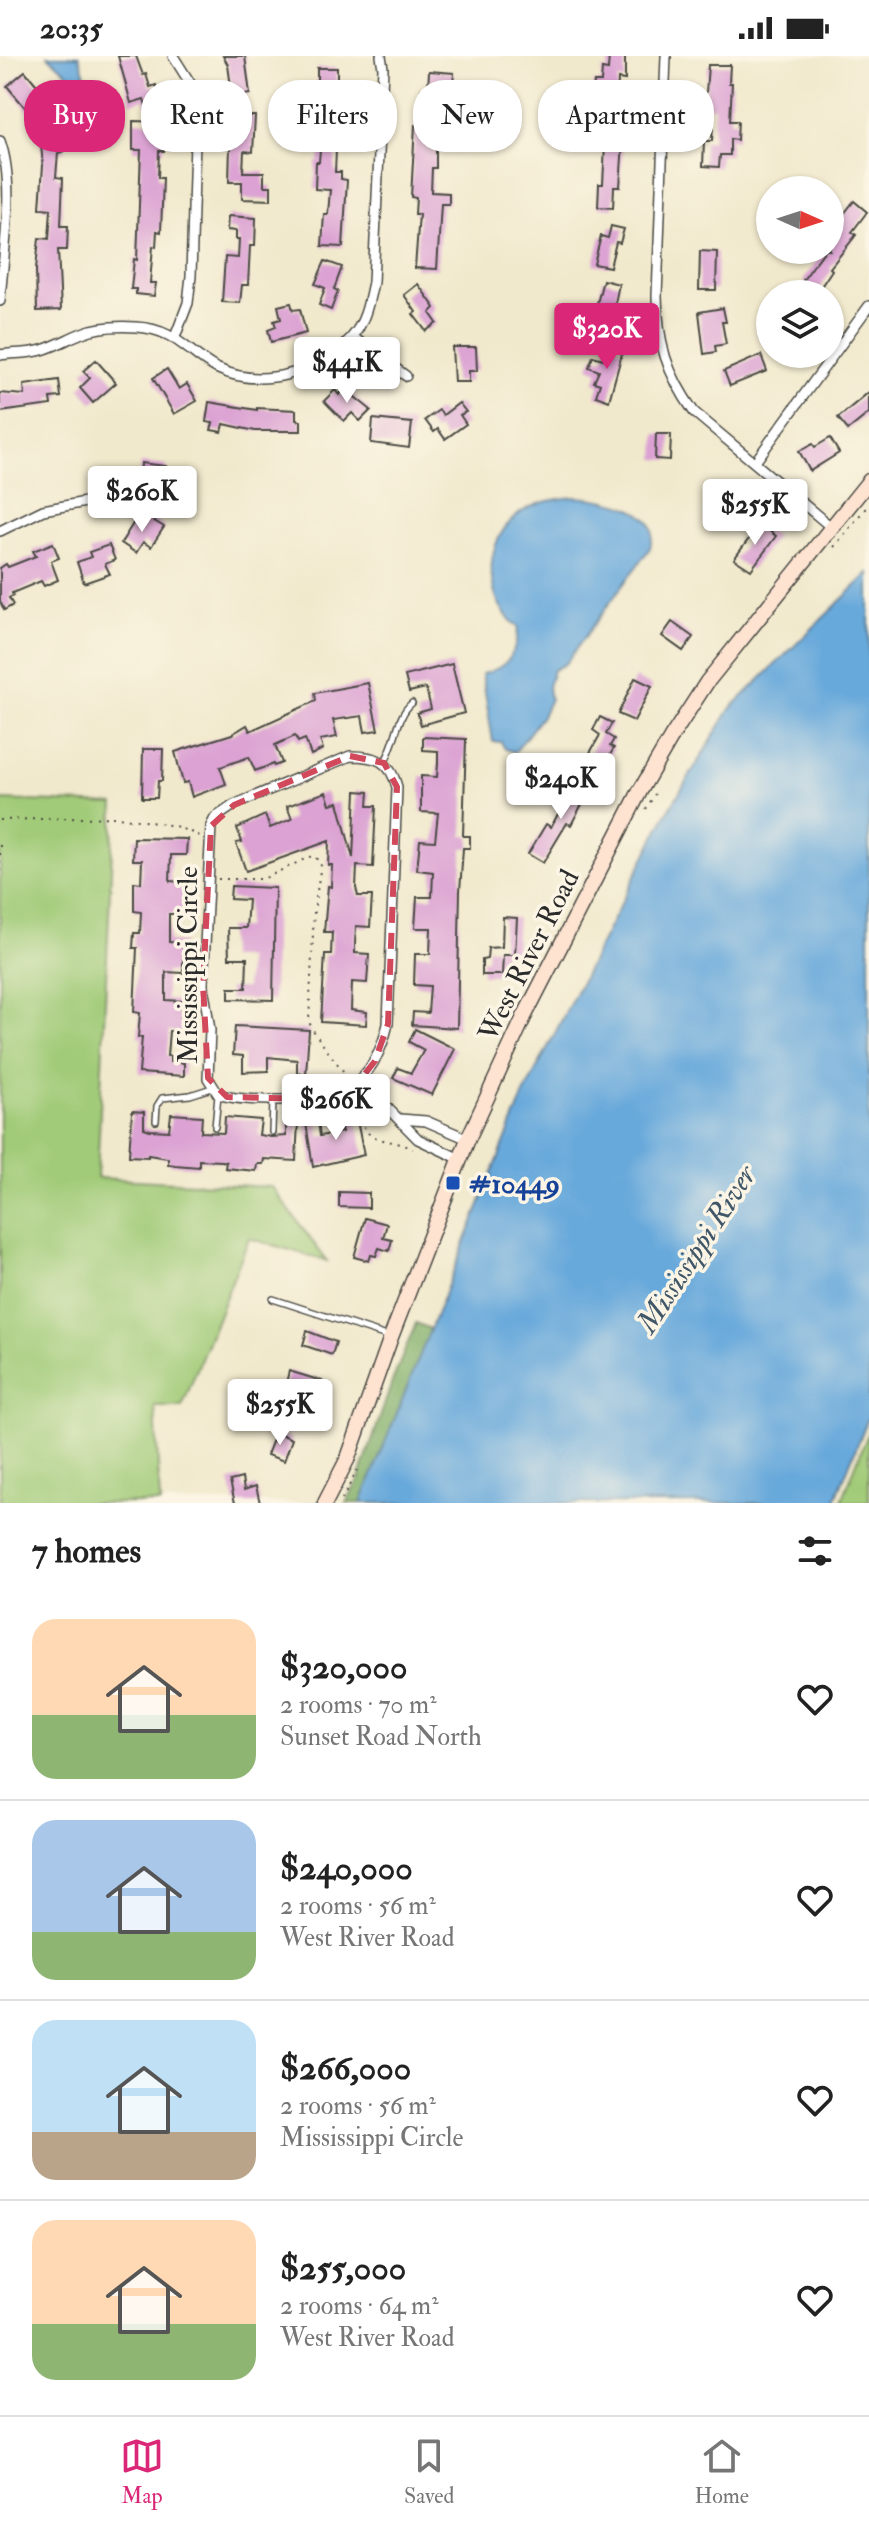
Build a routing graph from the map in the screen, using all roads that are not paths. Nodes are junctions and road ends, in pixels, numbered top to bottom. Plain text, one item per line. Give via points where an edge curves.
1 (173, 56) edge
2 (381, 56) edge
3 (666, 56) edge
4 (0, 141) edge
5 (0, 301) edge
6 (869, 306) edge
7 (175, 337) junction
8 (353, 337) junction
9 (0, 355) edge
10 (406, 376) dead end
11 (755, 462) junction
12 (869, 481) edge
13 (91, 501) dead end
14 (831, 527) junction
15 (0, 531) edge
16 (412, 703) dead end
17 (384, 763) junction
18 (356, 1083) junction
19 (215, 1091) junction
20 (273, 1100) junction
21 (400, 1119) junction
22 (156, 1121) dead end
23 (215, 1127) dead end
24 (272, 1132) dead end
25 (468, 1139) junction
26 (460, 1159) junction
27 (273, 1299) dead end
28 (391, 1337) junction
29 (325, 1503) edge

1 - 7 street via 192,86 197,120 191,276
2 - 8 street via 373,282 367,311
3 - 11 street via 657,328 664,360 694,412
4 - 5 street via 8,182
6 - 11 street
7 - 8 street via 216,368 258,377 293,375
7 - 9 street via 140,327 105,327 41,350
8 - 10 street
11 - 14 street
12 - 14 street, West River Road
13 - 15 street via 43,510
14 - 25 street, West River Road via 707,682 672,736 544,976
16 - 17 lane via 404,709
17 - 18 street via 397,787 388,1024 375,1061
17 - 19 street, Mississippi Circle via 350,756 215,818 209,836 203,985
18 - 20 street, Mississippi Circle via 318,1099
18 - 21 street
19 - 20 street, Mississippi Circle
19 - 22 lane via 162,1098
19 - 23 lane
20 - 24 lane
21 - 25 street via 426,1121
21 - 26 street via 418,1139
25 - 26 street, West River Road
26 - 28 street, West River Road
27 - 28 lane
28 - 29 street, West River Road via 348,1458

